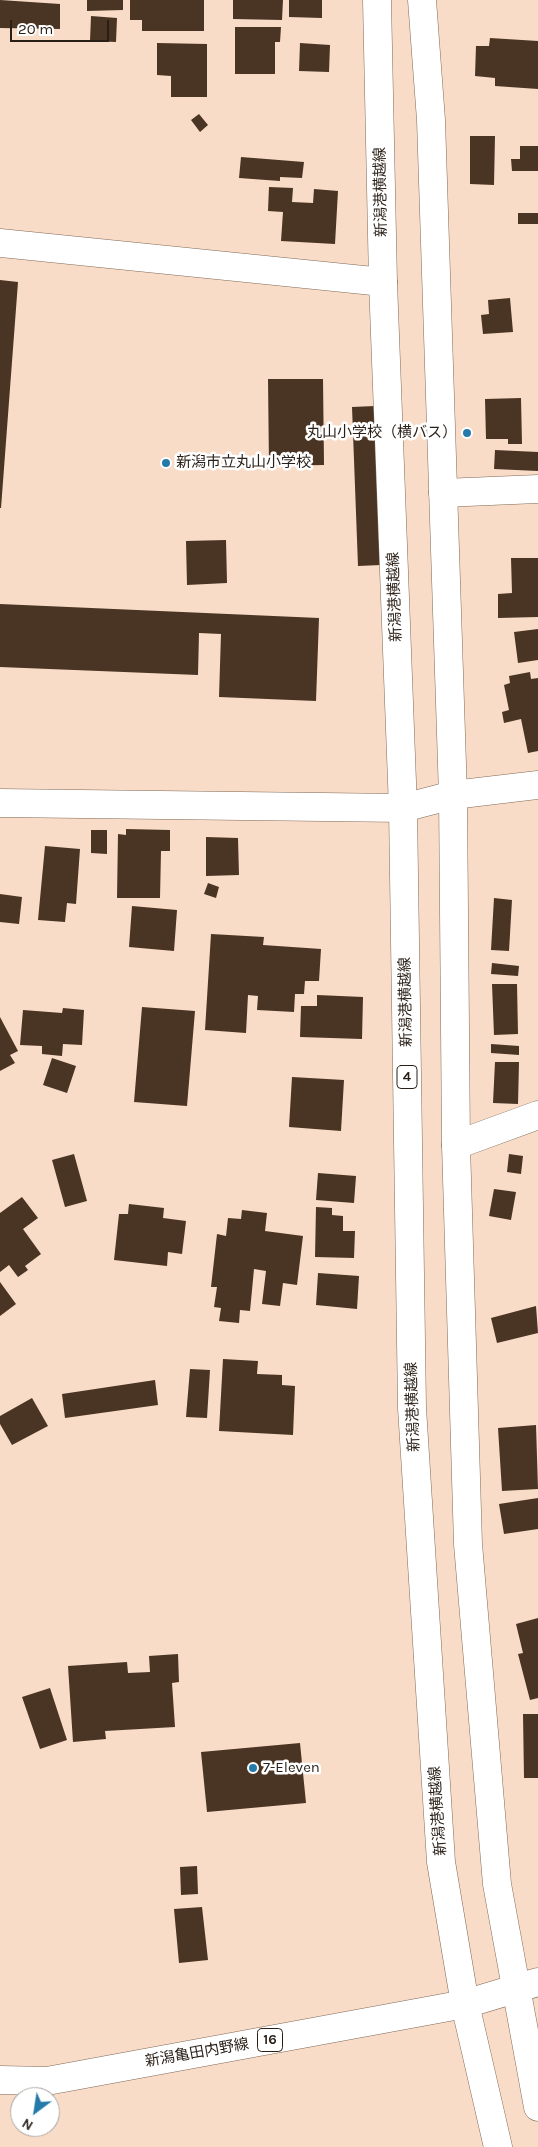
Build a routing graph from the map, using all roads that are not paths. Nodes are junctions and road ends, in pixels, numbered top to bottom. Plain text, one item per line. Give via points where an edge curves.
1 (377, 0) edge
2 (422, 0) edge
3 (0, 243) edge
4 (383, 282) junction
5 (538, 489) edge
6 (443, 493) junction
7 (538, 785) edge
8 (453, 795) junction
9 (0, 803) edge
10 (403, 808) junction
11 (538, 1115) edge
12 (456, 1145) junction
13 (527, 1985) edge
14 (465, 2004) junction
15 (0, 2080) edge
16 (538, 2108) edge
17 (498, 2147) edge

1 - 4 main road, 新潟港横越線 / 4
2 - 6 main road via 431,120
3 - 4 main road
4 - 10 main road, 新潟港横越線 / 4
5 - 6 main road
6 - 8 main road
7 - 8 main road
8 - 10 main road
8 - 12 main road
9 - 10 main road
10 - 14 main road, 新潟港横越線 / 4 via 412,1408 441,1862
11 - 12 main road
12 - 13 main road via 468,1544 497,1884
13 - 14 main road, 新潟亀田内野線 / 16
13 - 16 main road
14 - 15 main road, 新潟亀田内野線 / 16 via 47,2081
14 - 17 main road, 新潟港横越線 / 4

